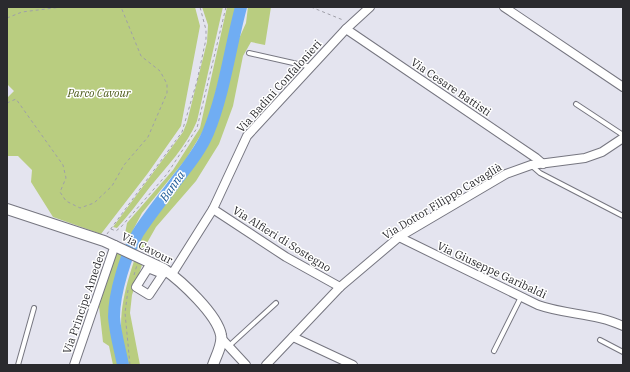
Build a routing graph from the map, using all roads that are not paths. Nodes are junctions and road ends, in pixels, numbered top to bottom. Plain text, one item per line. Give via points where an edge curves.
1 (370, 7) edge
2 (504, 7) edge
3 (348, 27) junction
4 (249, 53) dead end
5 (311, 67) junction
6 (623, 87) edge
7 (576, 104) dead end
8 (622, 139) edge
9 (542, 164) junction
10 (531, 165) junction
11 (213, 208) junction
12 (7, 209) edge
13 (623, 216) edge
14 (399, 237) junction
15 (116, 246) junction
16 (172, 274) junction
17 (340, 287) junction
18 (521, 297) junction
19 (276, 303) dead end
20 (34, 308) dead end
21 (623, 326) edge
22 (293, 337) junction
23 (221, 338) junction
24 (600, 340) dead end
25 (228, 347) junction
26 (494, 351) dead end
27 (623, 352) edge
28 (18, 365) edge
29 (74, 365) edge
30 (213, 365) edge
31 (246, 365) edge
32 (266, 365) edge
33 (353, 365) edge

1 - 3 street, Via Badini Confalonieri
2 - 6 street
3 - 5 street, Via Badini Confalonieri
3 - 9 street, Via Cesare Battisti
4 - 5 lane
5 - 11 street, Via Badini Confalonieri via 247,136
7 - 8 lane
8 - 9 street, Via Dottor Filippo Cavaglià via 602,152 588,157
9 - 10 street, Via Dottor Filippo Cavaglià
10 - 13 lane via 540,173
10 - 14 street, Via Dottor Filippo Cavaglià via 495,179
11 - 16 street, Via Badini Confalonieri
11 - 17 street, Via Alfieri di Sostegno via 286,257
12 - 15 street, Via Cavour
14 - 17 street, Via Dottor Filippo Cavaglià
14 - 18 street, Via Giuseppe Garibaldi
15 - 16 street, Via Cavour via 144,264
15 - 29 street, Via Principe Amedeo
16 - 23 street, Via Cavour via 208,312
17 - 22 street, Via Dottor Filippo Cavaglià
18 - 21 street, Via Giuseppe Garibaldi via 549,309 592,315
18 - 26 lane
19 - 25 lane
20 - 28 lane
22 - 32 street, Via Dottor Filippo Cavaglià
22 - 33 street
23 - 25 street
23 - 30 street
24 - 27 lane
25 - 31 street

